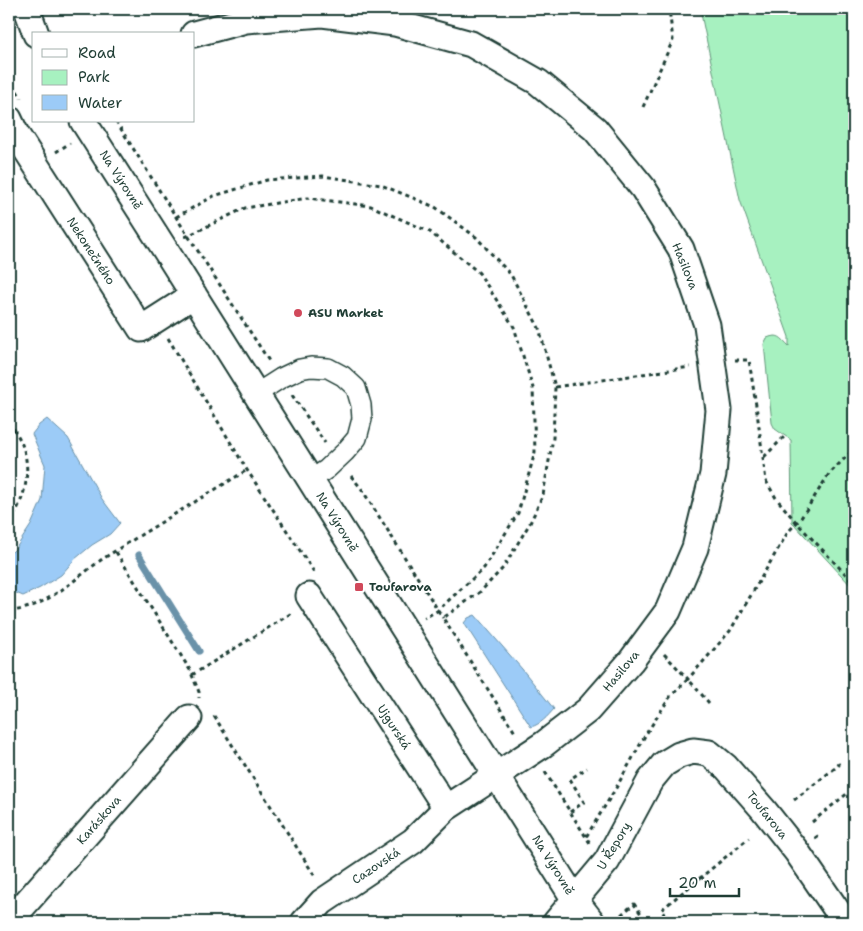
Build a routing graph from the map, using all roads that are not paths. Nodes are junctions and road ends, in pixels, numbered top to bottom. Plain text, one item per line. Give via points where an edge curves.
1 (195, 34) edge
2 (9, 119) edge
3 (84, 122) edge
4 (194, 295) junction
5 (256, 394) junction
6 (311, 480) junction
7 (311, 598) road end
8 (201, 709) road end
9 (664, 764) joint
10 (496, 775) junction
11 (446, 808) junction
12 (575, 900) junction
13 (9, 922) edge
14 (304, 922) edge
15 (556, 922) edge
16 (592, 922) edge
17 (845, 922) edge

1 - 10 street, Hasilova via 246,20 322,14 396,22 470,44 538,82 596,129 643,188 681,249 707,325 704,365 719,410 713,474 695,548 679,556 668,611 631,661 588,710
2 - 4 street, Nekonečného via 141,329
3 - 4 street, Na Výrovně
4 - 5 street, Na Výrovně
5 - 6 street, Na Výrovně
5 - 6 street via 300,368 311,367 328,368 356,388 362,419 357,438
6 - 10 street, Na Výrovně
7 - 11 street, Ujgurská
8 - 13 street, Karáskova
9 - 12 street, U Řepory via 650,781 607,861
9 - 17 street, Toufarova via 693,751 709,753 726,767 791,845
10 - 11 street
10 - 12 street, Na Výrovně
11 - 14 street, Cazovská via 413,841 322,902
12 - 15 street, U Řepory
12 - 16 street, Na Výrovně

